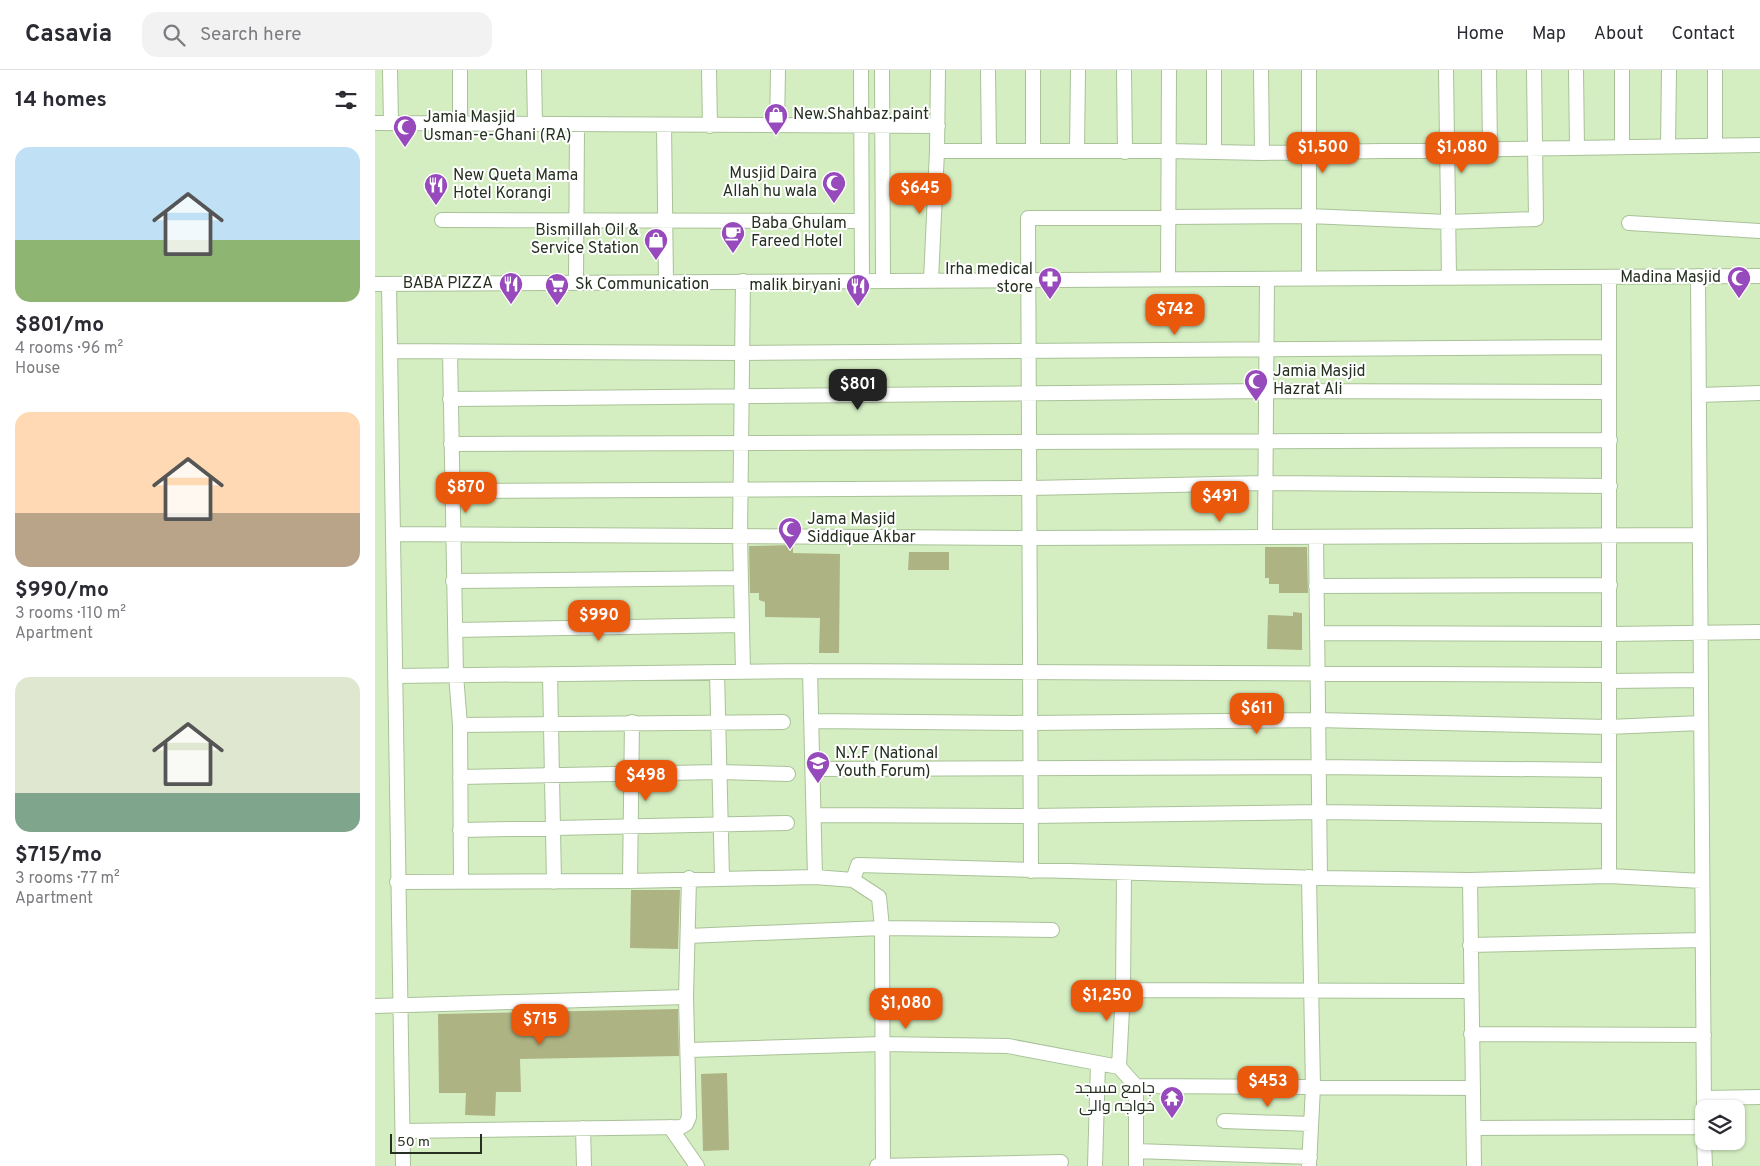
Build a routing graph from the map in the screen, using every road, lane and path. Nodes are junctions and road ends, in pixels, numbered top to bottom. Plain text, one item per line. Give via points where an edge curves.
1 (391, 70) edge
2 (460, 70) edge
3 (534, 70) edge
4 (709, 70) edge
5 (777, 70) edge
6 (861, 70) edge
7 (882, 70) edge
8 (938, 70) edge
9 (988, 70) edge
10 (1033, 70) edge
11 (1078, 70) edge
12 (1124, 70) edge
13 (1169, 70) edge
14 (1214, 70) edge
15 (1261, 70) edge
16 (1309, 70) edge
17 (1446, 70) edge
18 (1489, 70) edge
19 (1534, 70) edge
20 (1576, 70) edge
21 (1621, 70) edge
22 (1669, 70) edge
23 (1715, 70) edge
24 (375, 123) edge
25 (391, 123) junction
26 (460, 124) junction
27 (535, 124) junction
28 (577, 125) junction
29 (664, 126) junction
30 (710, 126) junction
31 (777, 126) junction
32 (938, 126) junction
33 (862, 127) junction
34 (882, 127) junction
35 (1760, 145) edge
36 (1669, 146) junction
37 (1715, 146) junction
38 (1621, 147) junction
39 (1535, 148) junction
40 (1577, 148) junction
41 (1490, 149) junction
42 (1033, 150) junction
43 (1077, 150) junction
44 (1447, 150) junction
45 (937, 151) junction
46 (989, 151) junction
47 (1168, 151) junction
48 (1125, 152) junction
49 (1214, 152) junction
50 (1309, 152) junction
51 (1262, 153) junction
52 (1309, 216) junction
53 (1167, 217) junction
54 (442, 220) dead end
55 (862, 220) junction
56 (577, 221) junction
57 (665, 221) junction
58 (1448, 222) junction
59 (1629, 223) dead end
60 (1760, 231) edge
61 (1698, 276) junction
62 (1760, 276) edge
63 (1609, 277) junction
64 (1309, 278) junction
65 (1449, 278) junction
66 (1168, 279) junction
67 (1267, 279) junction
68 (862, 280) junction
69 (883, 280) junction
70 (931, 280) junction
71 (1028, 280) junction
72 (666, 281) junction
73 (743, 281) junction
74 (576, 282) junction
75 (375, 284) edge
76 (389, 284) junction
77 (1609, 347) junction
78 (1266, 350) junction
79 (390, 351) junction
80 (1029, 351) junction
81 (450, 352) junction
82 (742, 353) junction
83 (1266, 391) junction
84 (1609, 392) junction
85 (1760, 393) edge
86 (1030, 394) junction
87 (1699, 395) junction
88 (741, 398) junction
89 (450, 399) junction
90 (1265, 439) junction
91 (1610, 440) junction
92 (1030, 443) junction
93 (451, 444) junction
94 (741, 444) junction
95 (1265, 483) junction
96 (1610, 486) junction
97 (1031, 488) junction
98 (740, 490) junction
99 (452, 491) junction
100 (393, 534) junction
101 (452, 535) junction
102 (740, 535) junction
103 (1610, 535) junction
104 (1700, 535) junction
105 (1316, 536) junction
106 (1265, 537) junction
107 (1031, 538) junction
108 (741, 578) junction
109 (453, 581) junction
110 (1610, 585) junction
111 (1317, 586) junction
112 (742, 625) junction
113 (455, 630) junction
114 (1760, 632) edge
115 (1317, 633) junction
116 (1701, 633) junction
117 (1609, 634) junction
118 (810, 671) junction
119 (717, 672) junction
120 (743, 672) junction
121 (1031, 673) junction
122 (1318, 673) junction
123 (550, 674) junction
124 (395, 676) junction
125 (456, 676) junction
126 (1609, 678) junction
127 (1701, 680) junction
128 (1318, 720) junction
129 (811, 721) junction
130 (633, 722) junction
131 (718, 722) junction
132 (783, 722) dead end
133 (1031, 723) junction
134 (1701, 723) junction
135 (551, 724) junction
136 (460, 725) junction
137 (1609, 727) junction
138 (1318, 767) junction
139 (813, 769) junction
140 (1031, 769) junction
141 (1609, 770) junction
142 (720, 772) junction
143 (632, 774) junction
144 (788, 774) dead end
145 (552, 776) junction
146 (460, 777) junction
147 (1319, 812) junction
148 (814, 815) junction
149 (1031, 816) junction
150 (1609, 816) junction
151 (787, 823) dead end
152 (721, 824) junction
153 (632, 826) junction
154 (553, 829) junction
155 (460, 830) junction
156 (1031, 871) junction
157 (1124, 872) junction
158 (1609, 876) junction
159 (722, 877) junction
160 (815, 877) junction
161 (1314, 877) junction
162 (689, 878) junction
163 (853, 880) junction
164 (1470, 880) junction
165 (461, 881) junction
166 (630, 881) junction
167 (1702, 881) junction
168 (397, 882) junction
169 (554, 882) junction
170 (882, 928) junction
171 (1052, 930) dead end
172 (688, 936) junction
173 (1703, 940) junction
174 (1470, 945) junction
175 (1123, 990) junction
176 (1313, 990) junction
177 (1471, 992) junction
178 (686, 998) junction
179 (375, 1006) edge
180 (399, 1006) junction
181 (1471, 1034) junction
182 (1703, 1035) junction
183 (882, 1044) junction
184 (689, 1050) junction
185 (1098, 1063) junction
186 (1119, 1067) junction
187 (1136, 1086) junction
188 (1313, 1087) junction
189 (1473, 1088) junction
190 (1760, 1097) edge
191 (1704, 1100) edge
192 (1732, 1100) edge
193 (1224, 1121) dead end
194 (1311, 1124) junction
195 (670, 1127) junction
196 (583, 1128) junction
197 (1474, 1128) junction
198 (1695, 1128) edge
199 (403, 1131) junction
200 (1704, 1150) edge
201 (1136, 1151) junction
202 (1061, 1162) dead end
203 (1309, 1162) edge
204 (403, 1166) edge
205 (584, 1166) edge
206 (697, 1166) edge
207 (877, 1166) edge
208 (883, 1166) edge
209 (1095, 1166) edge
210 (1136, 1166) edge
211 (1474, 1166) edge
212 (1705, 1166) edge

1 - 25 street
2 - 26 street
3 - 27 street
4 - 30 street
5 - 31 street
6 - 33 street
7 - 34 street
8 - 32 street
9 - 46 street
10 - 42 street
11 - 43 street
12 - 48 street
13 - 47 street
14 - 49 street
15 - 51 street
16 - 50 street
17 - 44 street
18 - 41 street
19 - 39 street
20 - 40 street
21 - 38 street
22 - 36 street
23 - 37 street
24 - 25 street
25 - 26 street
26 - 27 street
27 - 28 street
28 - 29 street
28 - 56 street
29 - 30 street
29 - 57 street
30 - 31 street
31 - 33 street
32 - 34 street
32 - 45 street
33 - 34 street
33 - 55 street
34 - 69 street
35 - 37 street
36 - 37 street
36 - 38 street
38 - 40 street
39 - 40 street
39 - 41 street
39 - 58 street via 1537,219
41 - 44 street
42 - 43 street
42 - 46 street
43 - 48 street
44 - 50 street
44 - 58 street
45 - 46 street
45 - 70 street
47 - 48 street
47 - 49 street
47 - 53 street
49 - 51 street
50 - 51 street
50 - 52 street
52 - 53 street
52 - 58 street
52 - 64 street
53 - 66 street
53 - 71 street via 1029,218
54 - 56 street
55 - 57 street
55 - 68 street
56 - 57 street
56 - 74 street
57 - 72 street
58 - 65 street
59 - 60 street
61 - 62 street
61 - 63 street
61 - 87 street
63 - 65 street
63 - 77 street
64 - 65 street
64 - 67 street
66 - 67 street
66 - 71 street
67 - 78 street
68 - 69 street
68 - 73 street
69 - 70 street
70 - 71 street
71 - 80 street
72 - 73 street
72 - 74 street
73 - 82 street
74 - 76 street
75 - 76 street
76 - 79 street
77 - 78 street
77 - 84 street
78 - 80 street
78 - 83 street
79 - 81 street
79 - 100 street
80 - 82 street
80 - 86 street
81 - 82 street
81 - 89 street
82 - 88 street
83 - 84 street
83 - 86 street
83 - 90 street
84 - 91 street
85 - 87 street
86 - 88 street
86 - 92 street
87 - 104 street
88 - 89 street
88 - 94 street
89 - 93 street
90 - 91 street
90 - 92 street
90 - 95 street
91 - 96 street
92 - 94 street
92 - 97 street
93 - 94 street
93 - 99 street
94 - 98 street
95 - 96 street
95 - 97 street
95 - 106 street
96 - 103 street
97 - 98 street
97 - 107 street
98 - 99 street
98 - 102 street
99 - 101 street
100 - 101 street
100 - 124 street
101 - 102 street
101 - 109 street
102 - 107 street
102 - 108 street
103 - 104 street
103 - 105 street
103 - 110 street
104 - 116 street
105 - 106 street
105 - 111 street
106 - 107 street
107 - 121 street
108 - 109 street
108 - 112 street
109 - 113 street
110 - 111 street
110 - 117 street
111 - 115 street
112 - 113 street
112 - 120 street
113 - 125 street
114 - 116 street
115 - 117 street
115 - 122 street
116 - 117 street
116 - 127 street
117 - 126 street
118 - 120 street
118 - 121 street
118 - 129 street
119 - 120 street
119 - 123 street
119 - 131 street
121 - 122 street
121 - 133 street
122 - 126 street
122 - 128 street
123 - 125 street
123 - 135 street
124 - 125 street
124 - 168 street
125 - 136 street
126 - 127 street
126 - 137 street
127 - 134 street
128 - 133 street
128 - 137 street
128 - 138 street
129 - 133 street
129 - 139 street
130 - 131 street
130 - 135 street
130 - 143 street
131 - 132 street
131 - 142 street
133 - 140 street
134 - 137 street
134 - 167 street
135 - 136 street
135 - 145 street
136 - 146 street
137 - 141 street
138 - 140 street
138 - 141 street
138 - 147 street
139 - 140 street
139 - 148 street
140 - 149 street
141 - 150 street
142 - 143 street
142 - 144 street
142 - 152 street
143 - 145 street
143 - 153 street
145 - 146 street
145 - 154 street
146 - 155 street
147 - 149 street
147 - 150 street
147 - 161 street
148 - 149 street
148 - 160 street
149 - 156 street
150 - 158 street
151 - 152 street
152 - 153 street
152 - 159 street
153 - 154 street
153 - 166 street
154 - 155 street
154 - 169 street
155 - 165 street
156 - 157 street
156 - 163 street via 858,865
157 - 161 street
157 - 175 street
158 - 164 street
158 - 167 street
159 - 160 street
159 - 162 street
160 - 163 street
161 - 164 street
161 - 176 street
162 - 166 street
162 - 172 street
163 - 170 street via 879,897
164 - 174 street
165 - 168 street
165 - 169 street
166 - 169 street
167 - 173 street
168 - 180 street
170 - 171 street
170 - 172 street
170 - 183 street
172 - 178 street
173 - 174 street
173 - 182 street
174 - 177 street
175 - 176 street
175 - 186 street
176 - 177 street
176 - 188 street
177 - 181 street
178 - 180 street
178 - 184 street
179 - 180 street
180 - 199 street
181 - 182 street
181 - 189 street
182 - 191 street
183 - 184 street
183 - 185 street via 1008,1046
183 - 208 street
184 - 195 street via 689,1117 686,1124
185 - 186 street
185 - 209 street
186 - 187 street
187 - 188 street
187 - 201 street
188 - 189 street
188 - 194 street
189 - 197 street
190 - 192 street
193 - 194 street
194 - 203 street
195 - 196 street
195 - 206 street
196 - 199 street
196 - 205 street
197 - 198 street
197 - 211 street
199 - 204 street
200 - 212 street
201 - 203 street
201 - 210 street
202 - 208 street
207 - 208 street

